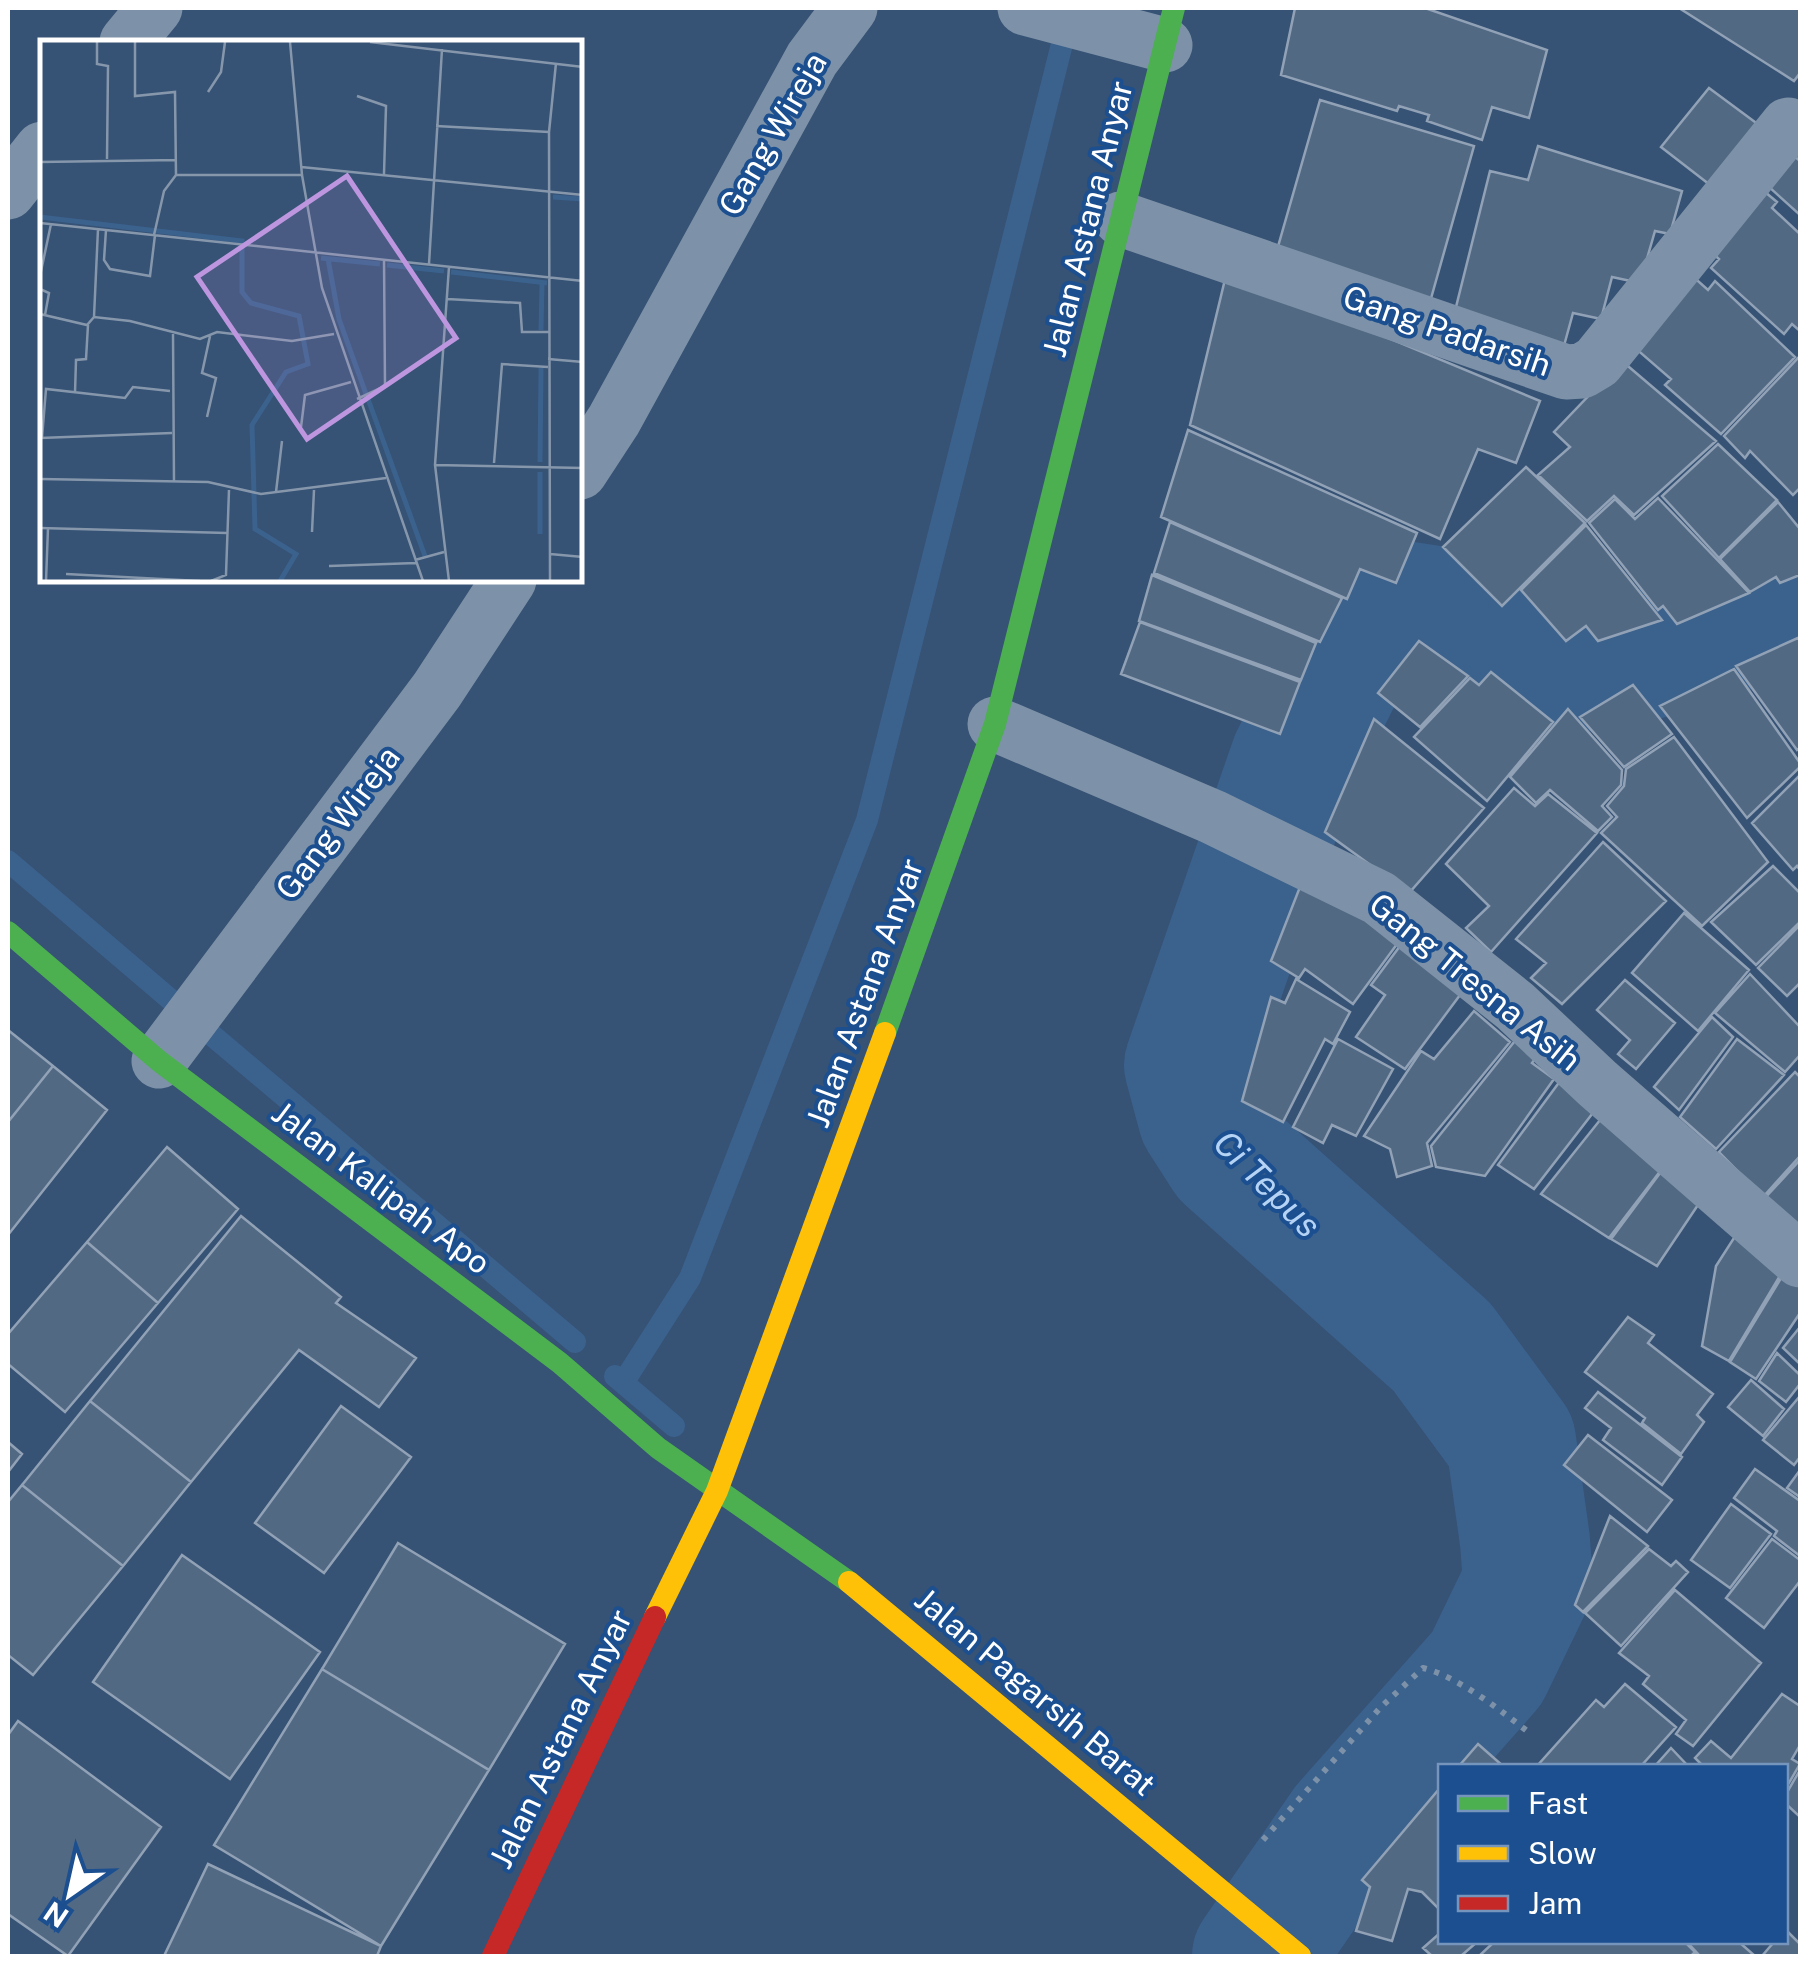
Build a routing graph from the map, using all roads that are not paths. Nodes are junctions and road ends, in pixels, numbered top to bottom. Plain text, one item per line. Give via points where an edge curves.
1 (155, 8) edge
2 (850, 8) edge
3 (1025, 8) edge
4 (1169, 26) edge
5 (129, 40) edge
6 (1788, 125) dead end
7 (40, 152) edge
8 (8, 192) edge
9 (1121, 219) junction
10 (582, 469) edge
11 (508, 582) edge
12 (996, 724) junction
13 (8, 932) edge
14 (159, 1061) junction
15 (1800, 1260) edge
16 (718, 1492) junction
17 (493, 1956) edge
18 (1300, 1956) edge

1 - 5 street
2 - 10 street, Gang Wireja via 812,58
3 - 4 street
4 - 9 main road, Jalan Astana Anyar
6 - 9 street, Gang Padarsih via 1597,362 1582,371 1566,372
7 - 8 street
9 - 12 main road, Jalan Astana Anyar
11 - 14 street, Gang Wireja via 437,690
12 - 15 street, Gang Tresna Asih via 1213,817 1379,898 1515,1006
12 - 16 main road, Jalan Astana Anyar
13 - 14 main road, Jalan Kalipah Apo
14 - 16 main road, Jalan Kalipah Apo via 560,1363
16 - 17 main road, Jalan Astana Anyar
16 - 18 main road, Jalan Pagarsih Barat via 860,1589

